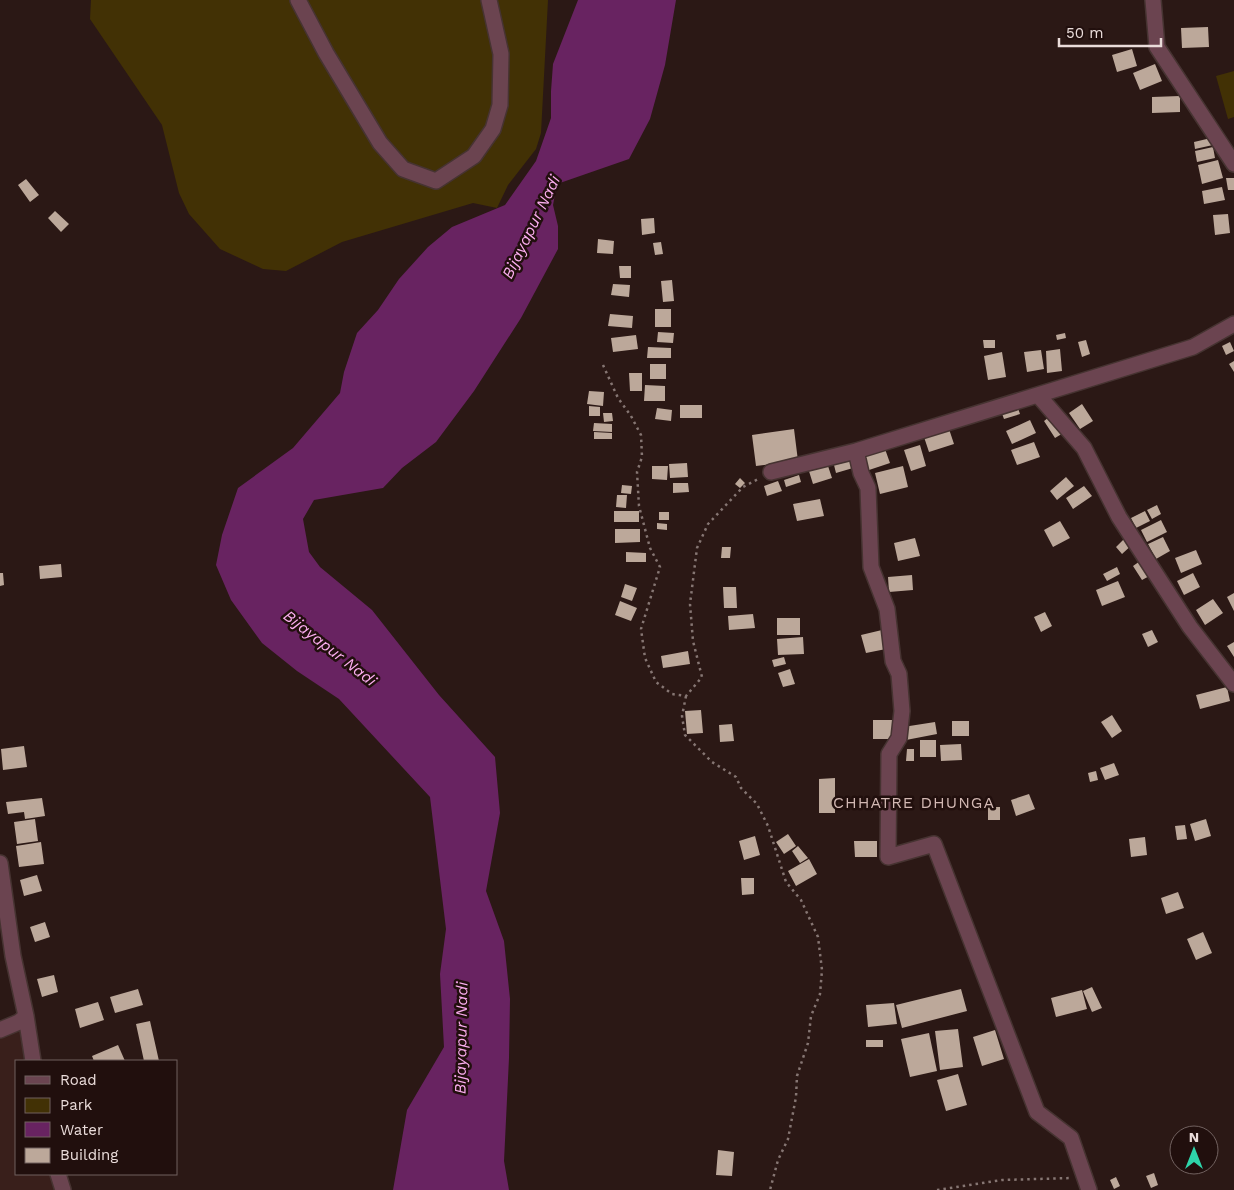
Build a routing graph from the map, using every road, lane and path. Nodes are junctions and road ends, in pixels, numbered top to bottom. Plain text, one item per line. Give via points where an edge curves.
1 (298, 0) edge
2 (489, 0) edge
3 (1153, 0) edge
4 (1234, 164) edge
5 (1234, 324) edge
6 (603, 365) dead end
7 (1038, 395) junction
8 (856, 452) junction
9 (771, 472) joint
10 (1234, 684) edge
11 (686, 696) junction
12 (0, 863) edge
13 (26, 1016) junction
14 (0, 1030) edge
15 (33, 1060) edge
16 (58, 1175) edge
17 (1087, 1184) edge
18 (63, 1190) edge
19 (770, 1190) edge
20 (937, 1190) edge

1 - 2 street via 380,143 403,169 436,181 474,156 496,121 500,105 501,54
3 - 4 street via 1156,48
5 - 7 street via 1193,346
6 - 11 path via 618,398 641,435 642,457 637,472 639,506 650,548 660,567 641,629 645,658 656,682 672,694
7 - 8 street
7 - 10 street via 1084,448 1124,524 1190,627
8 - 9 street
8 - 17 street via 868,488 871,567 887,609 902,711 898,738 889,754 888,857 934,844 1038,1112 1071,1138
9 - 11 path via 742,487 708,524 698,548 690,604 693,641 702,677
11 - 19 path via 682,716 685,735 712,762 736,777 741,788 757,804 768,826 786,882 801,900 818,937 822,970 820,994 811,1016 808,1043 797,1076 788,1139
12 - 13 street
13 - 14 street
13 - 15 street
16 - 18 street
17 - 20 path via 1002,1180

